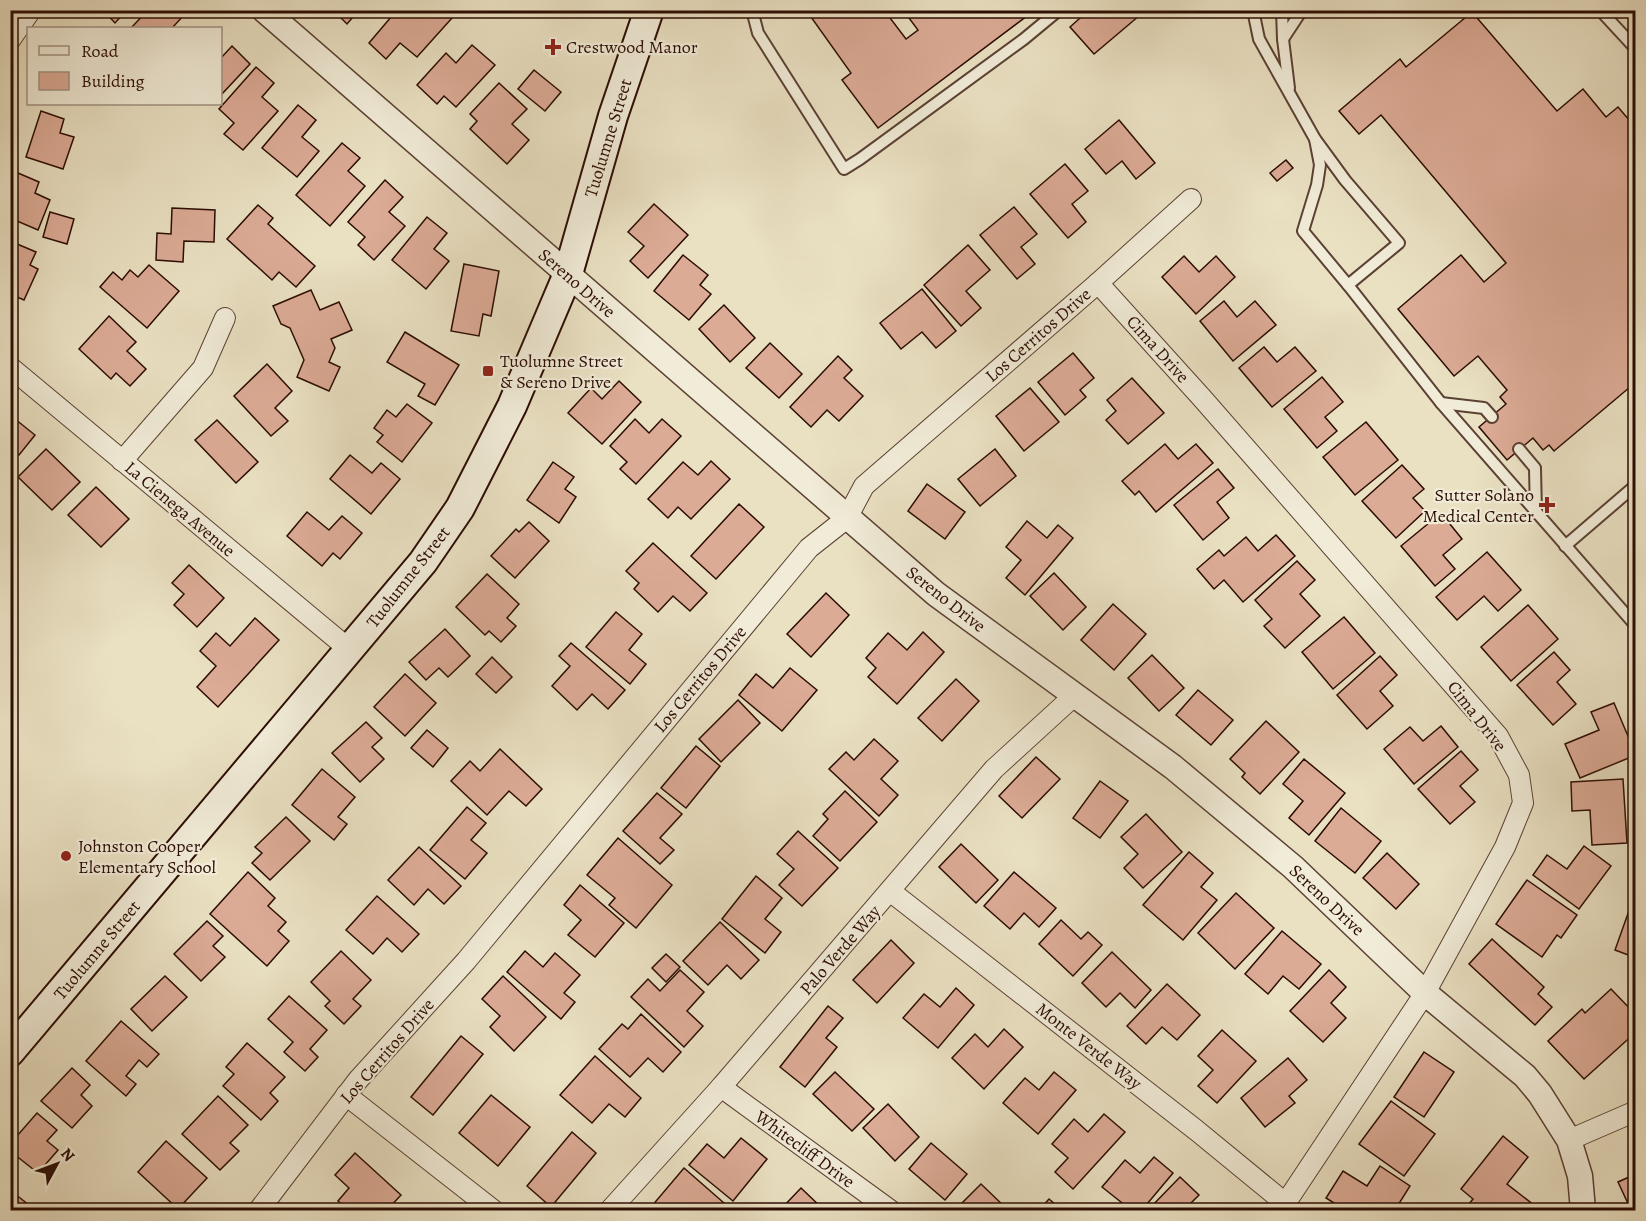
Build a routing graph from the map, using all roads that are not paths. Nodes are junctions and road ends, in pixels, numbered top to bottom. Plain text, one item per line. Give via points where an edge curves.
1 (31, 10) edge
2 (264, 10) edge
3 (649, 10) edge
4 (752, 10) edge
5 (1059, 10) edge
6 (1253, 10) edge
7 (1282, 10) edge
8 (1302, 10) edge
9 (1600, 10) edge
10 (1283, 39) junction
11 (10, 40) edge
12 (1635, 49) edge
13 (1289, 94) junction
14 (1315, 139) junction
15 (1191, 199) dead end
16 (568, 274) junction
17 (1098, 283) junction
18 (1348, 285) junction
19 (225, 318) dead end
20 (10, 367) edge
21 (1441, 403) junction
22 (1492, 417) dead end
23 (1520, 450) dead end
24 (122, 461) junction
25 (1635, 485) edge
26 (1536, 513) junction
27 (848, 518) junction
28 (1565, 546) junction
29 (1635, 626) edge
30 (350, 650) junction
31 (1075, 695) junction
32 (890, 891) junction
33 (1425, 993) junction
34 (10, 1052) edge
35 (721, 1087) junction
36 (346, 1095) junction
37 (1635, 1111) edge
38 (1569, 1140) junction
39 (1283, 1207) edge
40 (259, 1210) edge
41 (493, 1210) edge
42 (610, 1210) edge
43 (890, 1210) edge
44 (1583, 1210) edge

1 - 11 street
2 - 16 street, Sereno Drive
3 - 16 main road, Tuolumne Street via 613,116
4 - 5 lane via 758,33 844,169
6 - 13 lane via 1259,39
7 - 10 lane
8 - 10 lane
9 - 12 lane
10 - 13 lane
13 - 14 lane
14 - 18 lane via 1320,165 1303,231
14 - 18 lane via 1399,243
15 - 17 street, Los Cerritos Drive
16 - 27 street, Sereno Drive
16 - 30 main road, Tuolumne Street via 512,406 460,508 423,562
17 - 27 street, Los Cerritos Drive via 864,486
17 - 33 street, Cima Drive via 1498,736 1519,776 1523,803 1504,847
18 - 21 lane
19 - 24 street via 203,368
20 - 24 street, La Cienega Avenue
21 - 22 lane via 1484,408
21 - 26 lane
23 - 26 lane via 1535,468
24 - 30 street, La Cienega Avenue
25 - 28 lane
26 - 28 lane
27 - 31 street, Sereno Drive via 936,594
27 - 36 street, Los Cerritos Drive via 809,548 466,962
28 - 29 lane
30 - 34 main road, Tuolumne Street
31 - 32 street, Palo Verde Way via 994,769
31 - 33 street, Sereno Drive via 1173,767 1293,867
32 - 35 street, Palo Verde Way
32 - 39 street, Monte Verde Way via 1196,1130
33 - 38 street, Sereno Drive via 1525,1076
33 - 39 street, Cima Drive
35 - 42 street, Palo Verde Way
35 - 43 street, Whitecliff Drive
36 - 40 street, Los Cerritos Drive
36 - 41 street
37 - 38 street
38 - 44 street, Sereno Drive via 1580,1176

